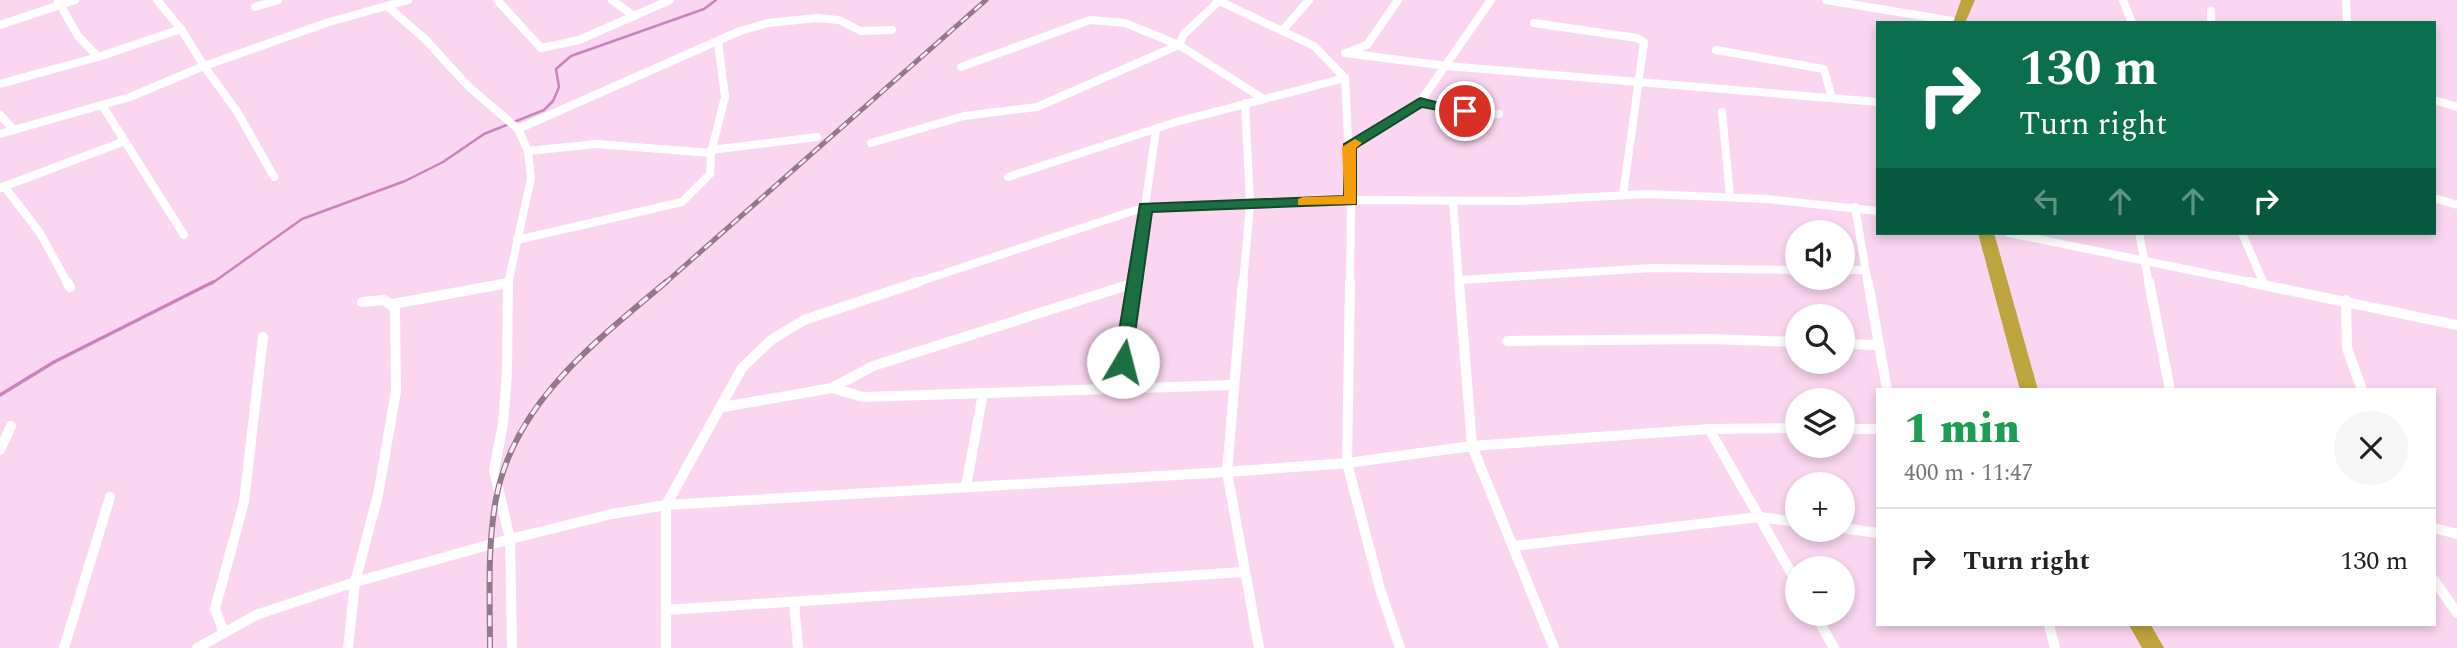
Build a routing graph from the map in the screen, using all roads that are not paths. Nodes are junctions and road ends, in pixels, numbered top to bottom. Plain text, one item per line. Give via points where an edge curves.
1 (75, 0) edge
2 (157, 0) edge
3 (278, 0) edge
4 (376, 0) edge
5 (408, 0) edge
6 (497, 0) edge
7 (612, 0) edge
8 (670, 0) edge
9 (1219, 0) edge
10 (1309, 0) edge
11 (1398, 0) edge
12 (1492, 0) edge
13 (1826, 0) edge
14 (1958, 0) edge
15 (1968, 0) edge
16 (2123, 0) edge
17 (2346, 0) edge
18 (59, 2) edge
19 (385, 6) junction
20 (255, 8) dead end
21 (2211, 11) dead end
22 (634, 16) junction
23 (1953, 21) edge
24 (1959, 21) edge
25 (1959, 21) edge
26 (2131, 21) edge
27 (2211, 21) edge
28 (2347, 21) edge
29 (1534, 23) dead end
30 (0, 25) edge
31 (181, 29) junction
32 (892, 30) dead end
33 (1282, 31) junction
34 (718, 41) junction
35 (1179, 44) junction
36 (1716, 50) dead end
37 (1345, 53) junction
38 (98, 57) junction
39 (1329, 60) junction
40 (204, 66) junction
41 (1447, 66) junction
42 (961, 68) dead end
43 (1345, 78) junction
44 (1639, 81) junction
45 (0, 84) edge
46 (1262, 98) junction
47 (1832, 98) junction
48 (2436, 101) edge
49 (1420, 102) junction
50 (1876, 102) edge
51 (1245, 103) junction
52 (102, 105) junction
53 (2457, 107) edge
54 (1722, 112) dead end
55 (1499, 114) dead end
56 (0, 115) edge
57 (512, 126) junction
58 (14, 130) junction
59 (1156, 130) junction
60 (0, 134) edge
61 (817, 136) dead end
62 (125, 141) junction
63 (871, 143) dead end
64 (1349, 147) junction
65 (528, 151) junction
66 (711, 152) junction
67 (274, 177) dead end
68 (1008, 177) dead end
69 (2, 187) edge
70 (1623, 195) junction
71 (1730, 197) junction
72 (2436, 199) edge
73 (1351, 200) junction
74 (1453, 201) junction
75 (1250, 204) junction
76 (2457, 205) edge
77 (1145, 207) junction
78 (1854, 207) junction
79 (1876, 211) edge
80 (184, 235) dead end
81 (1987, 235) edge
82 (2019, 235) edge
83 (2140, 235) edge
84 (2243, 235) edge
85 (517, 240) junction
86 (2146, 260) junction
87 (1785, 270) edge
88 (1855, 270) edge
89 (1866, 270) junction
90 (1460, 281) junction
91 (508, 283) junction
92 (1134, 283) junction
93 (2264, 284) junction
94 (70, 287) dead end
95 (2346, 300) junction
96 (362, 302) dead end
97 (393, 304) junction
98 (2457, 325) edge
99 (262, 337) dead end
100 (1507, 341) dead end
101 (1785, 342) edge
102 (1855, 344) edge
103 (1879, 345) junction
104 (1234, 385) junction
105 (832, 388) junction
106 (1119, 388) junction
107 (1887, 388) edge
108 (2028, 388) edge
109 (2170, 388) edge
110 (2361, 388) edge
111 (983, 393) junction
112 (723, 407) junction
113 (11, 426) dead end
114 (1785, 428) edge
115 (1709, 429) junction
116 (1855, 429) edge
117 (1876, 429) edge
118 (1472, 446) junction
119 (0, 450) edge
120 (1347, 463) junction
121 (1227, 472) junction
122 (966, 488) junction
123 (110, 497) dead end
124 (666, 505) junction
125 (1759, 517) junction
126 (1785, 520) edge
127 (2436, 529) edge
128 (1855, 530) edge
129 (1876, 533) edge
130 (2457, 534) edge
131 (510, 539) junction
132 (1513, 546) junction
133 (1785, 562) edge
134 (1243, 572) junction
135 (355, 582) junction
136 (2436, 583) edge
137 (794, 602) junction
138 (666, 610) junction
139 (2457, 612) edge
140 (1822, 626) edge
141 (2049, 626) edge
142 (2141, 626) edge
143 (224, 633) junction
144 (64, 648) edge
145 (197, 648) edge
146 (348, 648) edge
147 (512, 648) edge
148 (666, 648) edge
149 (798, 648) edge
150 (1259, 648) edge
151 (1400, 648) edge
152 (1554, 648) edge
153 (1834, 648) edge
154 (2055, 648) edge
155 (2153, 648) edge

1 - 18 street
2 - 31 street
3 - 20 street
4 - 19 street
5 - 19 street
6 - 22 street via 541,48 579,40
7 - 22 street
8 - 22 street
9 - 33 street
9 - 35 street
10 - 33 street
11 - 37 street via 1367,45
12 - 41 street
13 - 23 street
14 - 24 highway
15 - 25 highway
16 - 26 street
17 - 28 street
18 - 30 street
18 - 38 street via 78,36
19 - 40 street
19 - 57 street
21 - 27 street
29 - 44 street via 1637,38 1644,42
31 - 38 street
31 - 40 street
32 - 34 street via 861,31 830,18 800,18 740,31
33 - 39 street via 1314,46
34 - 57 street
34 - 66 street via 725,97
35 - 42 street via 1130,22 1099,19
35 - 46 street
35 - 63 street via 1037,107 964,116
36 - 47 street via 1824,69
37 - 39 street
37 - 41 street
38 - 45 street
39 - 43 street
40 - 52 street
40 - 67 street via 238,113
41 - 44 street
41 - 49 street
43 - 46 street
43 - 64 street
44 - 47 street
44 - 70 street
46 - 51 street
47 - 50 street
48 - 53 street
49 - 55 street
49 - 64 street
51 - 59 street
51 - 75 street
52 - 58 street
52 - 62 street
54 - 71 street
56 - 58 street
57 - 65 street
58 - 60 street
59 - 68 street
59 - 77 street
61 - 66 street
62 - 69 street
62 - 80 street
64 - 73 street
65 - 66 street via 597,144
65 - 85 street via 531,178
66 - 85 street via 710,174 682,202
69 - 94 street via 40,233
70 - 71 street
70 - 74 street
71 - 78 street
72 - 76 street
73 - 74 street
73 - 75 street
73 - 120 street
74 - 90 street
75 - 77 street
75 - 104 street
77 - 92 street
77 - 112 street via 804,320 755,353 742,368
78 - 79 street
78 - 89 street
81 - 108 highway
82 - 86 street
83 - 86 street
84 - 93 street
85 - 91 street
86 - 93 street
86 - 109 street
87 - 90 street via 1652,268
88 - 89 street
89 - 103 street
90 - 118 street
91 - 97 street
91 - 131 street via 505,398 494,470
92 - 105 street via 873,366
92 - 106 street
93 - 95 street
95 - 98 street
95 - 110 street via 2347,348
96 - 97 street via 379,298
97 - 135 street via 396,391
99 - 143 street via 244,502 215,609
100 - 101 street
102 - 103 street
103 - 107 street
104 - 106 street
104 - 121 street
105 - 111 street via 863,397
105 - 112 street
106 - 111 street
111 - 122 street
112 - 124 street via 702,436
113 - 119 street
114 - 115 street
115 - 118 street
115 - 125 street
116 - 117 street
118 - 120 street
118 - 132 street
120 - 121 street
120 - 151 street
121 - 122 street
121 - 134 street
122 - 124 street
123 - 144 street
124 - 131 street
124 - 138 street
125 - 126 street
125 - 132 street
125 - 133 street
127 - 130 street
128 - 129 street
131 - 135 street
131 - 147 street
132 - 152 street
134 - 137 street
134 - 150 street
135 - 143 street via 256,615
135 - 146 street
136 - 139 street
137 - 138 street
137 - 149 street
138 - 148 street
140 - 153 street
141 - 154 street
142 - 155 highway
143 - 145 street

